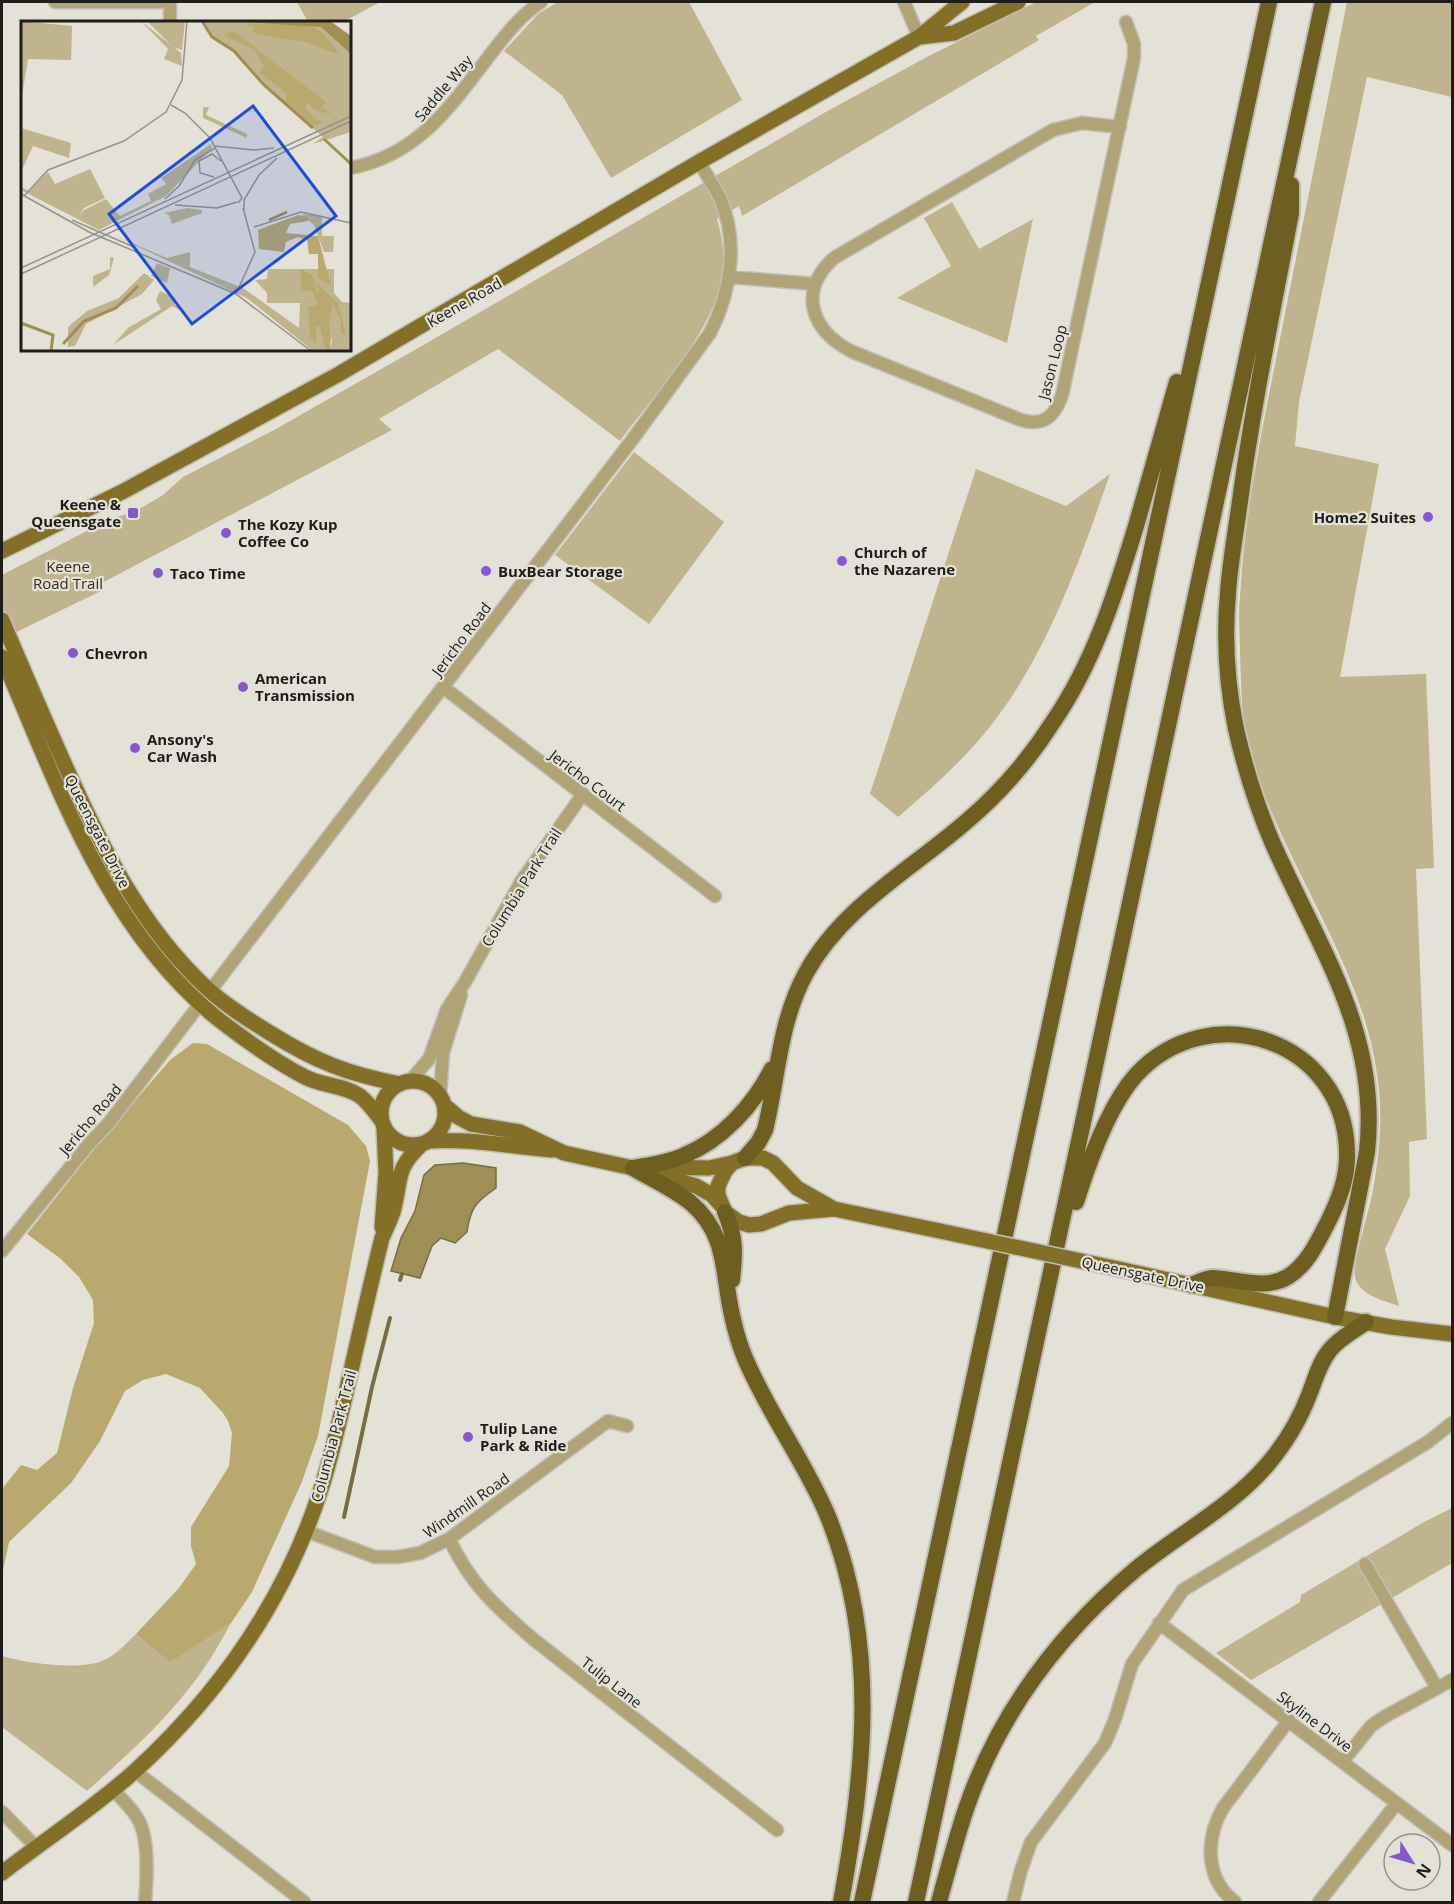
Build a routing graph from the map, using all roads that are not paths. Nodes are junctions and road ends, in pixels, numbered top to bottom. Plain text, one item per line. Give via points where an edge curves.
1 (55, 2) edge
2 (161, 2) edge
3 (170, 2) edge
4 (904, 2) edge
5 (962, 2) edge
6 (1018, 2) edge
7 (1269, 2) edge
8 (1323, 2) edge
9 (536, 3) edge
10 (170, 21) edge
11 (1126, 22) dead end
12 (919, 37) junction
13 (1120, 127) junction
14 (1291, 154) junction
15 (699, 162) junction
16 (351, 168) edge
17 (729, 277) junction
18 (814, 284) junction
19 (1205, 299) junction
20 (2, 551) edge
21 (2, 620) edge
22 (2, 657) edge
23 (443, 687) junction
24 (583, 794) junction
25 (715, 896) dead end
26 (465, 982) junction
27 (210, 991) junction
28 (200, 1004) junction
29 (248, 1019) junction
30 (777, 1059) junction
31 (405, 1082) junction
32 (442, 1101) junction
33 (383, 1124) junction
34 (426, 1142) junction
35 (555, 1150) junction
36 (738, 1160) junction
37 (633, 1168) junction
38 (723, 1209) junction
39 (834, 1209) junction
40 (382, 1238) junction
41 (2, 1251) edge
42 (1192, 1285) junction
43 (731, 1314) junction
44 (1335, 1317) junction
45 (1041, 1321) junction
46 (1366, 1323) junction
47 (1452, 1334) edge
48 (1452, 1423) edge
49 (627, 1426) dead end
50 (306, 1531) junction
51 (449, 1539) junction
52 (1365, 1564) dead end
53 (1159, 1623) junction
54 (1452, 1680) edge
55 (1437, 1688) junction
56 (1289, 1720) junction
57 (1343, 1761) junction
58 (135, 1771) junction
59 (113, 1790) junction
60 (1397, 1803) junction
61 (2, 1812) edge
62 (777, 1830) dead end
63 (1449, 1839) edge
64 (36, 1847) junction
65 (2, 1873) edge
66 (145, 1902) edge
67 (304, 1902) edge
68 (841, 1902) edge
69 (862, 1902) edge
70 (916, 1902) edge
71 (939, 1902) edge
72 (1013, 1902) edge
73 (1236, 1902) edge
74 (1319, 1902) edge

1 - 2 street
3 - 10 street
4 - 12 street
5 - 12 main road, Keene Road
6 - 12 main road, Keene Road via 954,33
7 - 19 highway
8 - 14 highway
9 - 16 street, Saddle Way via 426,132 390,156
11 - 13 street, Jason Loop via 1134,44 1134,58
12 - 15 main road, Keene Road
13 - 18 street via 1082,123 1064,126 1039,138 834,258
13 - 18 street, Jason Loop via 1062,395 1053,415 1046,419 1037,423 1021,420 840,346 831,340 814,309
14 - 44 highway via 1292,213 1250,426 1228,593 1227,630 1236,727 1255,797 1345,998 1366,1076 1367,1152
14 - 45 highway
15 - 17 street, Jericho Road via 727,219
15 - 20 main road, Keene Road via 339,374 122,492
17 - 18 street
17 - 23 street, Jericho Road via 719,316 700,350
19 - 30 highway via 1119,582 1095,648 1072,692 1036,746 995,794 968,821 866,902 817,954 795,994
19 - 69 highway
21 - 27 main road, Queensgate Drive via 78,795 118,876 161,938
22 - 28 main road, Queensgate Drive via 104,881 144,942
23 - 24 street, Jericho Court
23 - 27 street, Jericho Road
24 - 25 street, Jericho Court
24 - 26 street, Columbia Park Trail via 522,880
26 - 31 street, Columbia Park Trail via 447,1009 429,1059
26 - 32 street, Columbia Park Trail via 443,1053
27 - 29 main road, Queensgate Drive
28 - 29 main road via 210,1001
28 - 33 main road, Queensgate Drive via 298,1073 360,1096
28 - 41 street, Jericho Road via 108,1124
29 - 31 main road, Queensgate Drive via 328,1065 354,1074
30 - 36 highway via 765,1130 758,1143
30 - 37 highway via 754,1101 720,1134 682,1157
31 - 32 main road via 427,1084
31 - 33 main road via 383,1102
32 - 34 main road via 442,1125
32 - 35 main road via 468,1123 520,1132
33 - 34 main road via 396,1141
33 - 40 main road, Columbia Park Trail via 386,1173
34 - 35 main road via 464,1140
34 - 40 main road, Columbia Park Trail via 401,1170 393,1212
35 - 37 main road
36 - 37 main road via 709,1168
36 - 38 main road via 725,1171 718,1186
36 - 39 main road via 763,1158 773,1163 797,1188
37 - 38 main road via 696,1186 712,1195
37 - 43 highway via 683,1197 706,1218 721,1248
38 - 39 main road via 749,1225 789,1213
38 - 43 highway via 735,1250
39 - 42 main road, Queensgate Drive, bridge
40 - 50 main road, Columbia Park Trail via 331,1453
42 - 44 main road, Queensgate Drive
42 - 45 highway via 1211,1278 1270,1283 1291,1275 1316,1245 1342,1190 1347,1165 1346,1139 1332,1094 1298,1056 1262,1038 1221,1034 1183,1042 1165,1051 1135,1077 1111,1115 1086,1174
43 - 68 highway via 755,1381 828,1516 854,1602 864,1685 863,1735
44 - 46 main road, Queensgate Drive
45 - 70 highway
46 - 47 main road, Queensgate Drive
46 - 71 highway via 1329,1350 1295,1426 1259,1474 1104,1597 1039,1671 1010,1716 977,1781
48 - 53 street via 1428,1443 1192,1583
49 - 51 street, Windmill Road via 608,1421
50 - 51 street, Windmill Road via 375,1557 420,1553
50 - 58 main road, Columbia Park Trail via 267,1611 233,1663 185,1722
51 - 62 street, Tulip Lane via 465,1571 533,1639
52 - 55 street
53 - 56 street, Skyline Drive
53 - 72 street via 1132,1664 1105,1743 1031,1842
54 - 55 street
55 - 57 street via 1371,1726
56 - 57 street, Skyline Drive
56 - 73 street via 1223,1808 1211,1836 1213,1873 1222,1890
57 - 60 street, Skyline Drive
58 - 59 main road, Columbia Park Trail
58 - 67 street
59 - 64 main road, Columbia Park Trail
59 - 66 street via 139,1821 142,1831
60 - 63 street, Skyline Drive
60 - 74 street
61 - 64 street
64 - 65 main road, Columbia Park Trail

